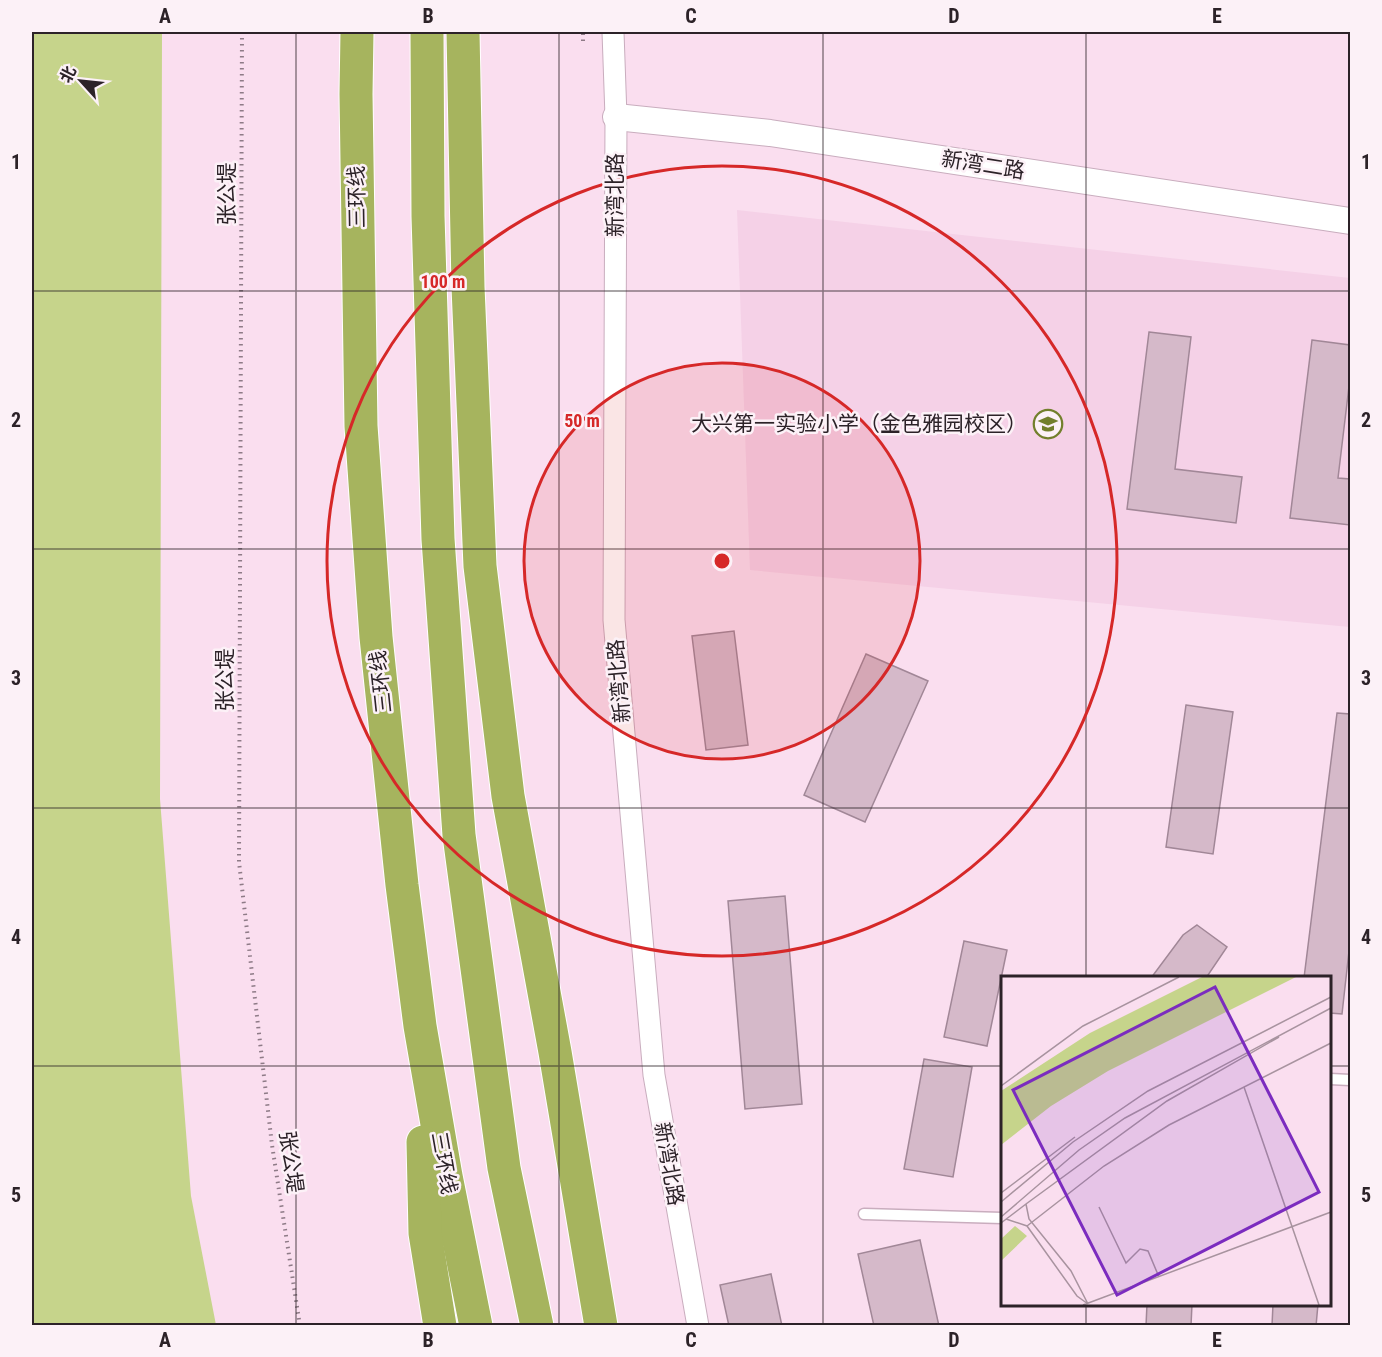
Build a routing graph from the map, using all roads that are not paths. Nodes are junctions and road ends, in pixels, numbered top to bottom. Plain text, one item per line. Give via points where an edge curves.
1 (357, 32) edge
2 (427, 32) edge
3 (463, 32) edge
4 (613, 32) edge
5 (616, 117) junction
6 (1350, 220) edge
7 (420, 1026) junction
8 (1331, 1079) edge
9 (1350, 1080) edge
10 (864, 1214) dead end
11 (1001, 1218) edge
12 (440, 1326) edge
13 (476, 1326) edge
14 (537, 1326) edge
15 (601, 1326) edge
16 (698, 1326) edge

1 - 7 highway, 三环线 via 361,426 376,637
2 - 14 highway via 438,539 459,835 504,1168
3 - 15 highway via 468,287 480,566 508,796
4 - 5 street, 新湾北路
5 - 6 street, 新湾二路 via 770,133
5 - 16 street, 新湾北路 via 614,620 654,1075
7 - 12 highway via 425,1233
7 - 13 highway, 三环线
8 - 9 lane
10 - 11 lane

